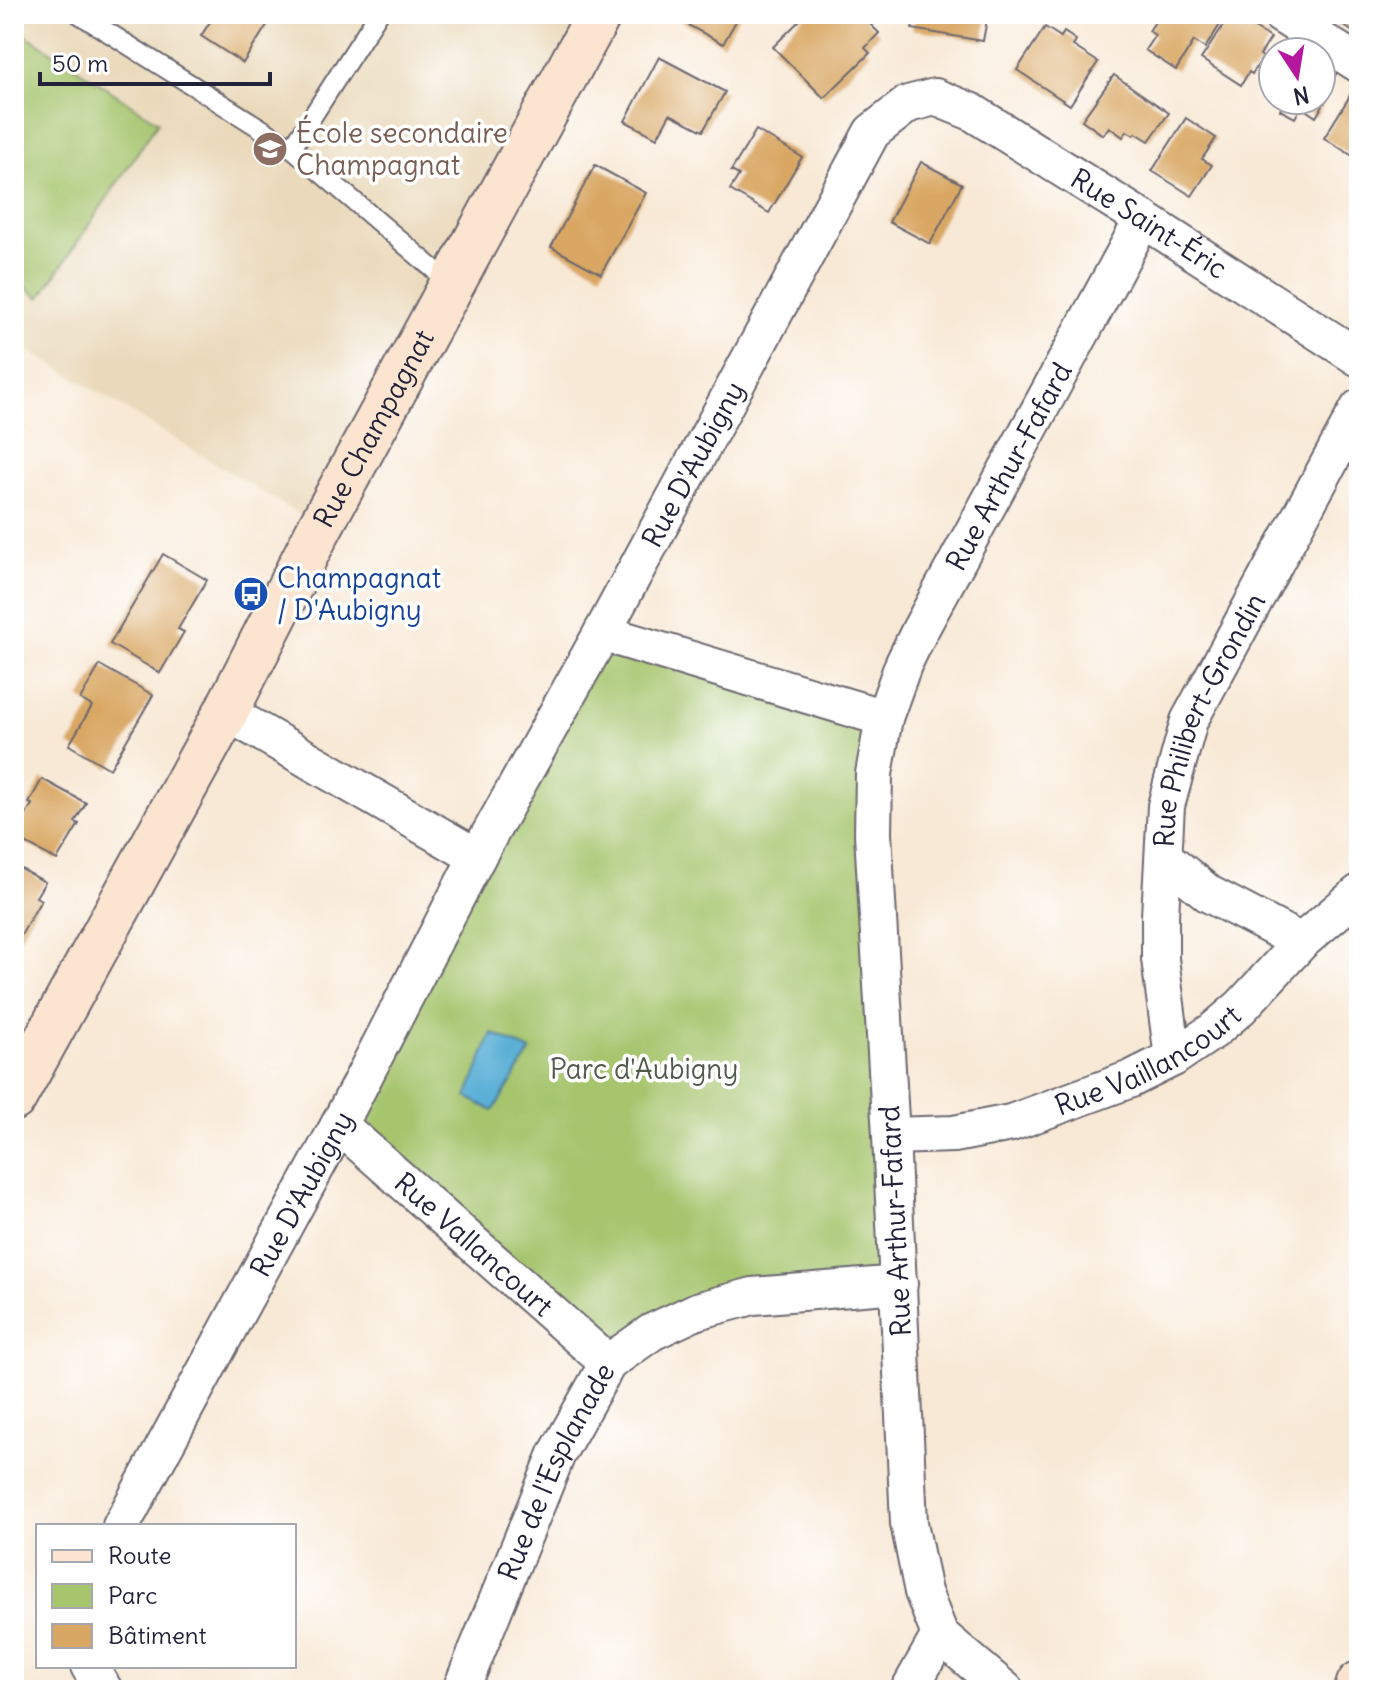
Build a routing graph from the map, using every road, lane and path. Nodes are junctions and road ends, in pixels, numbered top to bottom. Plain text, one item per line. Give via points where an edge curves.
1 (79, 14) edge
2 (378, 14) edge
3 (599, 14) edge
4 (1280, 14) edge
5 (1359, 64) edge
6 (935, 97) joint
7 (292, 148) junction
8 (1143, 219) junction
9 (452, 285) junction
10 (1359, 358) edge
11 (1359, 408) edge
12 (602, 633) junction
13 (226, 712) junction
14 (884, 718) junction
15 (477, 857) junction
16 (1165, 858) junction
17 (1359, 893) edge
18 (1301, 942) junction
19 (1173, 1058) junction
20 (14, 1098) edge
21 (339, 1125) junction
22 (891, 1136) junction
23 (899, 1284) junction
24 (608, 1363) junction
25 (122, 1524) edge
26 (940, 1635) junction
27 (90, 1668) edge
28 (1359, 1684) edge
29 (104, 1690) edge
30 (461, 1690) edge
31 (909, 1690) edge
32 (1005, 1690) edge
33 (1357, 1690) edge

1 - 7 lane
2 - 7 lane
3 - 9 street, Rue Champagnat
4 - 5 street
6 - 8 street, Rue Saint-Éric via 972,112
6 - 12 street, Rue D'Aubigny via 908,104 872,132
7 - 9 lane
8 - 10 street, Rue Saint-Éric
8 - 14 street, Rue Arthur-Fafard via 920,630
9 - 13 street, Rue Champagnat
11 - 16 street, Rue Philibert-Grondin via 1189,721 1166,806
12 - 14 street
12 - 15 street, Rue D'Aubigny
13 - 15 street
13 - 20 street, Rue Champagnat
14 - 22 street, Rue Arthur-Fafard via 874,774 873,834
15 - 21 street, Rue D'Aubigny
16 - 18 street via 1209,894
16 - 19 street, Rue Philibert-Grondin via 1160,959
17 - 18 street, Rue Vaillancourt
18 - 19 street, Rue Vaillancourt via 1241,1007
19 - 22 street, Rue Vaillancourt via 1011,1123 954,1134
21 - 24 street, Rue Vallancourt
21 - 25 street, Rue D'Aubigny
22 - 23 street, Rue Arthur-Fafard
23 - 24 street, Rue de l'Esplanade via 753,1296 697,1311 652,1332
23 - 26 street, Rue Arthur-Fafard via 909,1523 923,1592
24 - 30 street, Rue de l'Esplanade via 557,1454
26 - 31 street
26 - 32 street, Rue Arthur-Fafard
27 - 29 street
28 - 33 street

